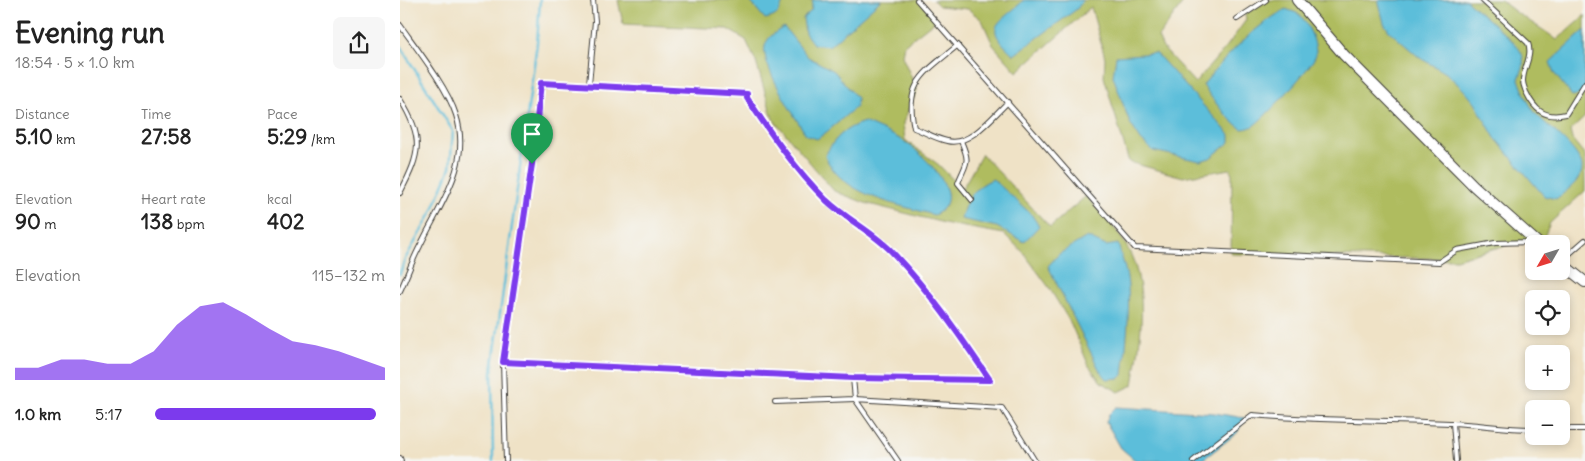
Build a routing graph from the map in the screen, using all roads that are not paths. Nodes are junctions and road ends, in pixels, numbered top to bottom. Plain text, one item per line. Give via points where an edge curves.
1 (593, 0) edge
2 (918, 0) edge
3 (1266, 0) edge
4 (1297, 0) edge
5 (1482, 0) edge
6 (1237, 19) dead end
7 (400, 25) edge
8 (958, 46) junction
9 (1585, 83) edge
10 (589, 84) junction
11 (400, 99) edge
12 (1008, 102) junction
13 (961, 141) junction
14 (400, 193) edge
15 (972, 200) dead end
16 (1529, 235) edge
17 (1585, 240) edge
18 (1525, 243) edge
19 (1570, 254) edge
20 (1570, 270) edge
21 (1585, 282) edge
22 (400, 291) edge
23 (503, 362) junction
24 (853, 378) junction
25 (855, 399) junction
26 (775, 402) dead end
27 (1453, 423) junction
28 (1525, 429) edge
29 (1570, 429) edge
30 (1585, 430) edge
31 (506, 461) edge
32 (898, 461) edge
33 (1035, 461) edge
34 (1193, 461) edge
35 (1456, 461) edge

1 - 10 lane via 595,21
2 - 8 lane
3 - 6 lane
4 - 16 street via 1344,55 1474,186
5 - 9 lane via 1528,43 1530,50 1522,83 1539,112 1553,117 1566,114
7 - 22 lane via 431,68 456,114 460,133 454,180
8 - 12 lane
8 - 13 lane via 918,80 910,109 914,128 949,142
10 - 23 lane via 541,83
10 - 24 lane via 747,94 762,121 827,200 894,253 936,300 990,380
11 - 14 lane via 418,136 414,163
12 - 13 lane via 970,137
12 - 18 lane via 1135,248 1439,262 1464,248
13 - 15 lane via 969,158 968,167 958,183
17 - 19 lane
20 - 21 street
23 - 24 lane
23 - 31 lane
24 - 25 lane
25 - 26 lane
25 - 32 lane
25 - 33 lane via 1002,408
27 - 28 lane
27 - 34 lane via 1252,415
27 - 35 lane
29 - 30 lane

